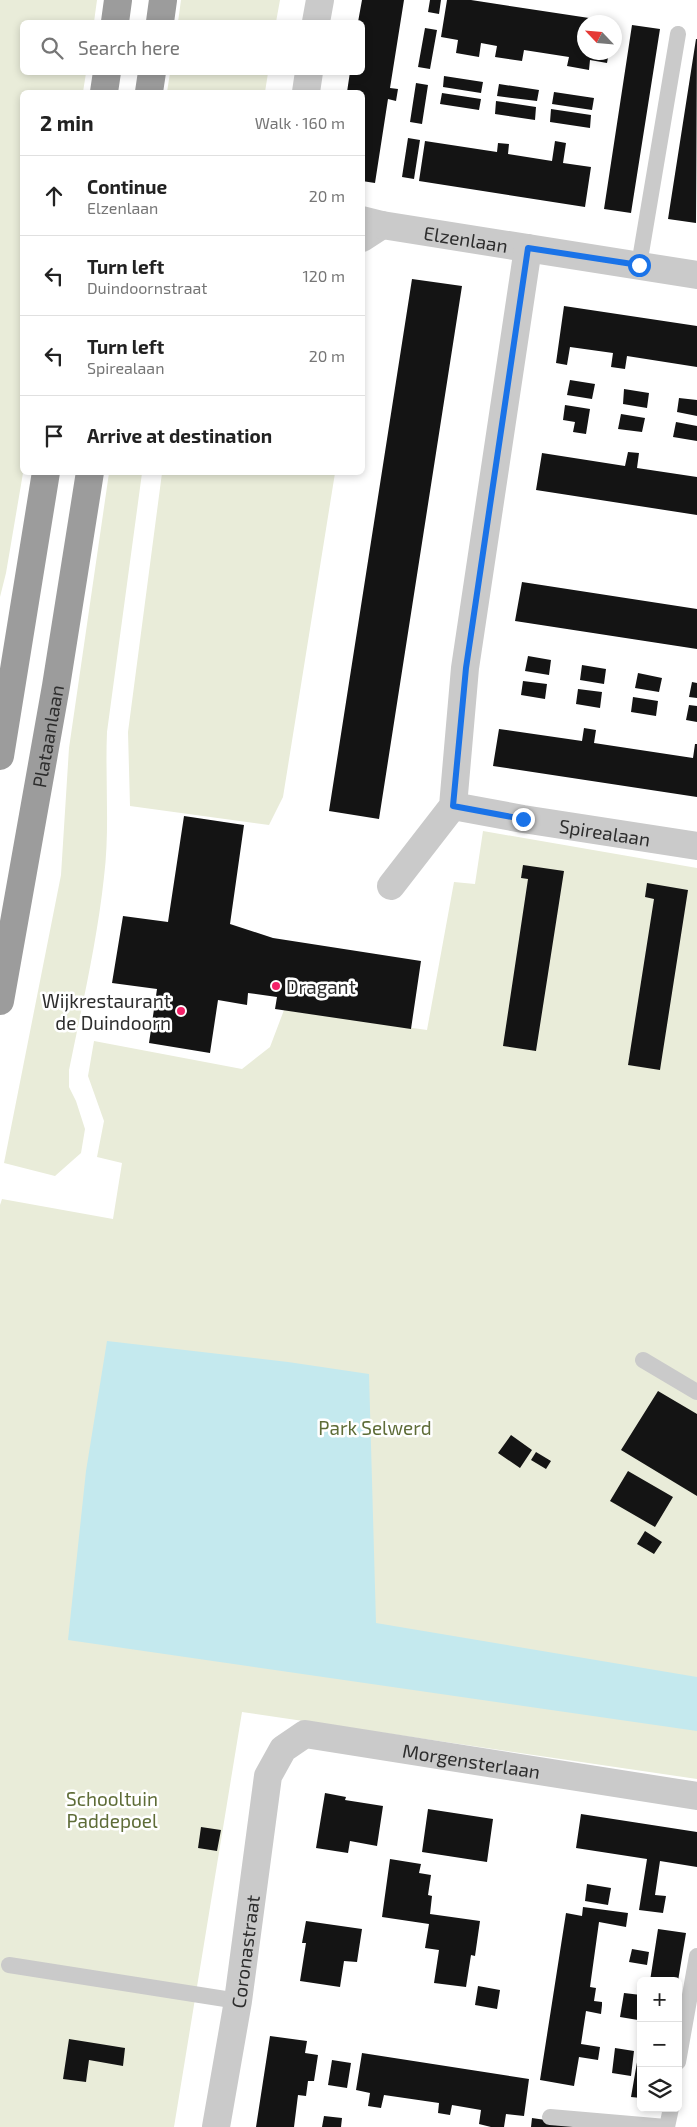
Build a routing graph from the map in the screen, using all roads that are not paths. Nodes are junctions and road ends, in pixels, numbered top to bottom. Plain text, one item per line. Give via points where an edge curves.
1 (118, 0) edge
2 (163, 0) edge
3 (320, 0) edge
4 (115, 20) edge
5 (160, 20) edge
6 (316, 20) edge
7 (678, 34) dead end
8 (107, 75) edge
9 (152, 75) edge
10 (309, 75) edge
11 (104, 90) edge
12 (149, 90) edge
13 (306, 90) edge
14 (369, 228) edge
15 (528, 248) junction
16 (639, 265) junction
17 (697, 275) edge
18 (46, 475) edge
19 (90, 475) edge
20 (0, 756) edge
21 (453, 806) junction
22 (697, 846) edge
23 (391, 886) dead end
24 (0, 1001) edge
25 (643, 1360) dead end
26 (697, 1392) edge
27 (268, 1776) joint
28 (697, 1796) edge
29 (697, 1956) edge
30 (9, 1965) dead end
31 (238, 2001) junction
32 (682, 2040) edge
33 (669, 2112) edge
34 (550, 2117) dead end
35 (216, 2127) edge
36 (667, 2127) edge

1 - 4 highway
2 - 5 highway
3 - 6 street
7 - 16 lane
8 - 11 highway
9 - 12 highway
10 - 13 street
14 - 15 street, Elzenlaan
15 - 16 street, Elzenlaan
15 - 21 street via 466,668
16 - 17 street, Elzenlaan
18 - 20 highway
19 - 24 highway, Plataanlaan via 53,705
21 - 22 street, Spirealaan
21 - 23 street
25 - 26 lane
27 - 28 street, Morgensterlaan via 283,1749 305,1734
27 - 31 street, Coronastraat
29 - 32 lane
30 - 31 lane
31 - 35 street, Coronastraat
33 - 36 lane
34 - 36 lane

